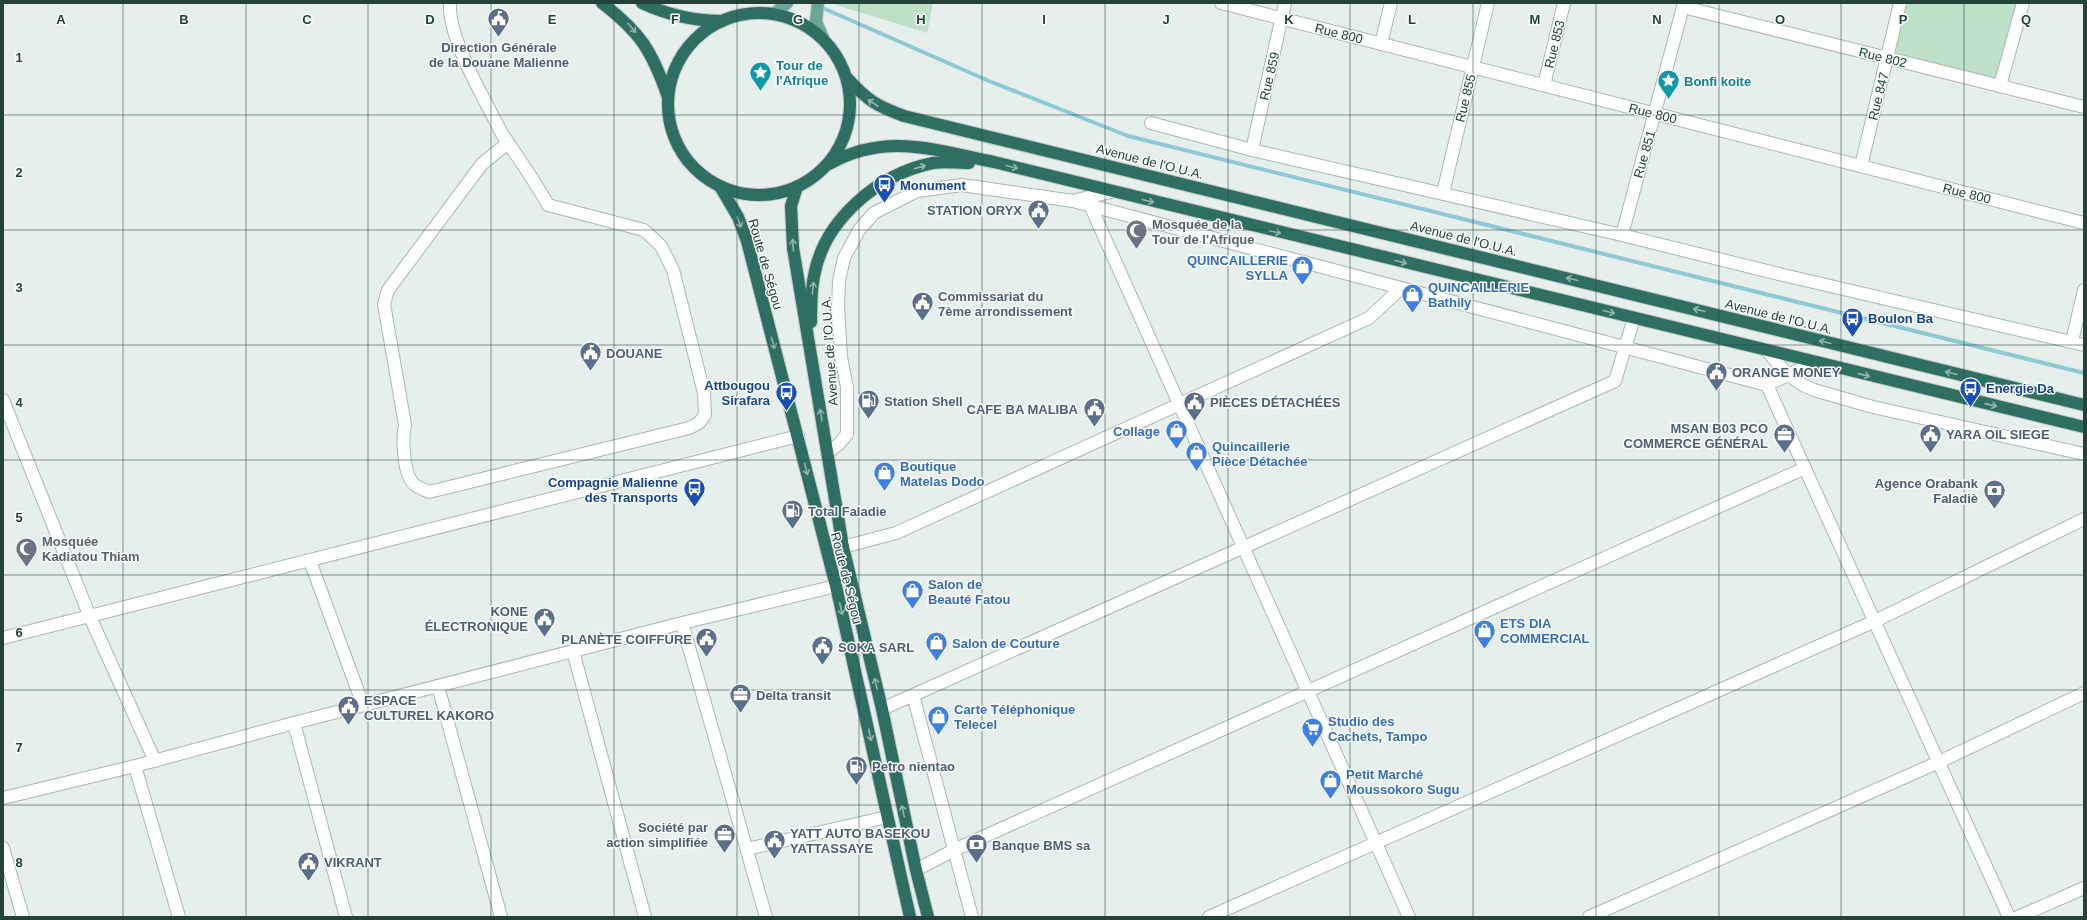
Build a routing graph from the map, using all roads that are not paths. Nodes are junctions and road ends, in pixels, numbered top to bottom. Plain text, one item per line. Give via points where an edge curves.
1 (450, 3) edge
2 (602, 3) edge
3 (642, 3) edge
4 (786, 3) edge
5 (818, 3) edge
6 (1222, 3) edge
7 (1285, 3) edge
8 (1391, 3) edge
9 (1488, 3) edge
10 (1564, 3) edge
11 (1900, 3) edge
12 (2023, 3) edge
13 (1683, 5) edge
14 (774, 14) junction
15 (1282, 18) junction
16 (722, 21) junction
17 (823, 38) junction
18 (1381, 44) junction
19 (1887, 58) junction
20 (1473, 67) junction
21 (848, 79) junction
22 (1544, 85) junction
23 (2000, 86) junction
24 (668, 97) junction
25 (2084, 108) edge
26 (1656, 114) junction
27 (1151, 123) dead end
28 (508, 143) junction
29 (1252, 150) junction
30 (994, 162) junction
31 (829, 164) junction
32 (1861, 166) junction
33 (797, 187) junction
34 (721, 188) junction
35 (1110, 192) junction
36 (1442, 193) junction
37 (1073, 201) junction
38 (1090, 205) junction
39 (2084, 223) edge
40 (1622, 234) junction
41 (1401, 288) junction
42 (2084, 290) edge
43 (1634, 318) junction
44 (2072, 341) junction
45 (2084, 345) edge
46 (1625, 347) junction
47 (1767, 351) junction
48 (810, 355) junction
49 (1813, 363) junction
50 (1788, 374) junction
51 (1767, 385) junction
52 (3, 400) edge
53 (1178, 404) junction
54 (2084, 406) edge
55 (2084, 427) edge
56 (798, 436) junction
57 (827, 453) junction
58 (2084, 454) edge
59 (1805, 468) junction
60 (2084, 519) edge
61 (843, 547) junction
62 (1242, 547) junction
63 (310, 561) junction
64 (836, 586) junction
65 (90, 617) junction
66 (1875, 621) junction
67 (682, 623) junction
68 (3, 638) edge
69 (573, 651) junction
70 (438, 686) junction
71 (1308, 692) junction
72 (2084, 693) edge
73 (913, 695) junction
74 (362, 706) junction
75 (882, 709) junction
76 (294, 723) junction
77 (155, 761) junction
78 (1938, 762) junction
79 (136, 766) junction
80 (3, 798) edge
81 (887, 816) junction
82 (1376, 844) junction
83 (3, 848) edge
84 (746, 849) junction
85 (954, 850) junction
86 (916, 870) junction
87 (2084, 888) edge
88 (23, 917) edge
89 (179, 917) edge
90 (346, 917) edge
91 (501, 917) edge
92 (645, 917) edge
93 (766, 917) edge
94 (910, 917) edge
95 (928, 917) edge
96 (972, 917) edge
97 (1209, 917) edge
98 (1409, 917) edge
99 (1588, 917) edge
100 (2009, 917) edge
101 (2018, 917) edge

1 - 28 street via 449,16 456,41
2 -> 24 highway via 626,21 644,43 659,71
3 - 16 highway via 669,14 700,21
4 - 14 main road
5 - 17 main road via 816,22
6 - 15 street, Rue 800
7 - 15 street, Rue 859
8 - 18 street
9 - 20 street, Rue 855
10 - 22 street, Rue 853
11 - 19 street, Rue 847
12 - 23 street
13 - 19 street, Rue 802
13 - 26 street, Rue 851
14 - 16 highway via 748,14
14 - 17 highway via 797,21
15 - 18 street, Rue 800
15 - 29 street, Rue 859
16 - 24 highway via 701,34 685,52 673,74
17 - 21 highway via 838,57
18 - 20 street, Rue 800
19 - 23 street, Rue 802
19 - 32 street, Rue 847
20 - 22 street, Rue 800
20 - 36 street, Rue 855
21 - 31 highway via 851,115 844,138
54 -> 21 highway, Avenue de l'O.U.A. via 904,116 880,108 865,98
22 - 26 street, Rue 800
23 - 25 street, Rue 802
24 - 34 highway via 669,120 679,147 702,176
26 - 32 street, Rue 800
26 - 40 street, Rue 851
27 - 29 street
28 - 28 street via 548,205 644,230 661,246 673,270 704,393 705,415 699,423 689,428 429,492 414,484 408,471 402,436 405,425 384,304 388,290 482,164
29 - 36 street
30 - 31 highway via 936,150 878,146 848,154
30 -> 35 highway
48 -> 30 highway via 814,275 822,250 834,228 855,204 876,186 908,170 934,163
31 - 33 highway
32 - 39 street, Rue 800
33 - 34 highway via 772,195 746,195
48 -> 33 highway, Route de Ségou via 793,248 791,206
34 -> 56 highway, Route de Ségou via 738,217 747,241
35 - 37 street
35 -> 43 highway
36 - 40 street
37 - 38 street, Avenue de l'O.U.A.
37 - 57 street, Avenue de l'O.U.A. via 962,185 917,191 874,213 860,230 844,258 839,281 841,357 847,387 847,434
38 - 41 street, Avenue de l'O.U.A.
38 - 53 street
40 - 44 street via 1784,275
41 - 46 street, Avenue de l'O.U.A.
41 - 53 street via 1369,318
42 - 44 street
43 - 46 street
43 - 47 highway
44 - 45 street
46 - 51 street, Avenue de l'O.U.A.
46 - 62 street via 1615,381
47 - 49 highway
47 - 50 street
57 -> 48 highway, Route de Ségou
49 - 50 street
49 -> 55 highway
50 - 51 street
50 - 58 street via 1814,390 1873,407
51 - 59 street
52 - 65 street
53 - 61 street via 896,533
53 - 62 street
56 - 63 street
56 -> 64 highway, Route de Ségou
57 - 61 highway, Route de Ségou
59 - 66 street
59 - 71 street
60 - 66 street
75 -> 61 highway, Route de Ségou
62 - 71 street
62 - 73 street
63 - 65 street
63 - 74 street
64 - 67 street
64 -> 81 highway, Route de Ségou
65 - 68 street
65 - 77 street
66 - 78 street
66 - 82 street
67 - 69 street
67 - 84 street
69 - 70 street
69 - 92 street
70 - 74 street
70 - 91 street
71 - 82 street
71 - 85 street
72 - 78 street
73 - 75 street
73 - 85 street
74 - 76 street
86 -> 75 highway, Route de Ségou
76 - 77 street
76 - 90 street
77 - 79 street
78 - 99 street
78 - 100 street
79 - 80 street
79 - 89 street
81 - 84 street
81 - 94 highway, Route de Ségou
82 - 97 street
82 - 98 street
83 - 88 street
84 - 93 street
85 - 86 street
85 - 96 street
86 - 95 highway, Route de Ségou
87 - 101 street

